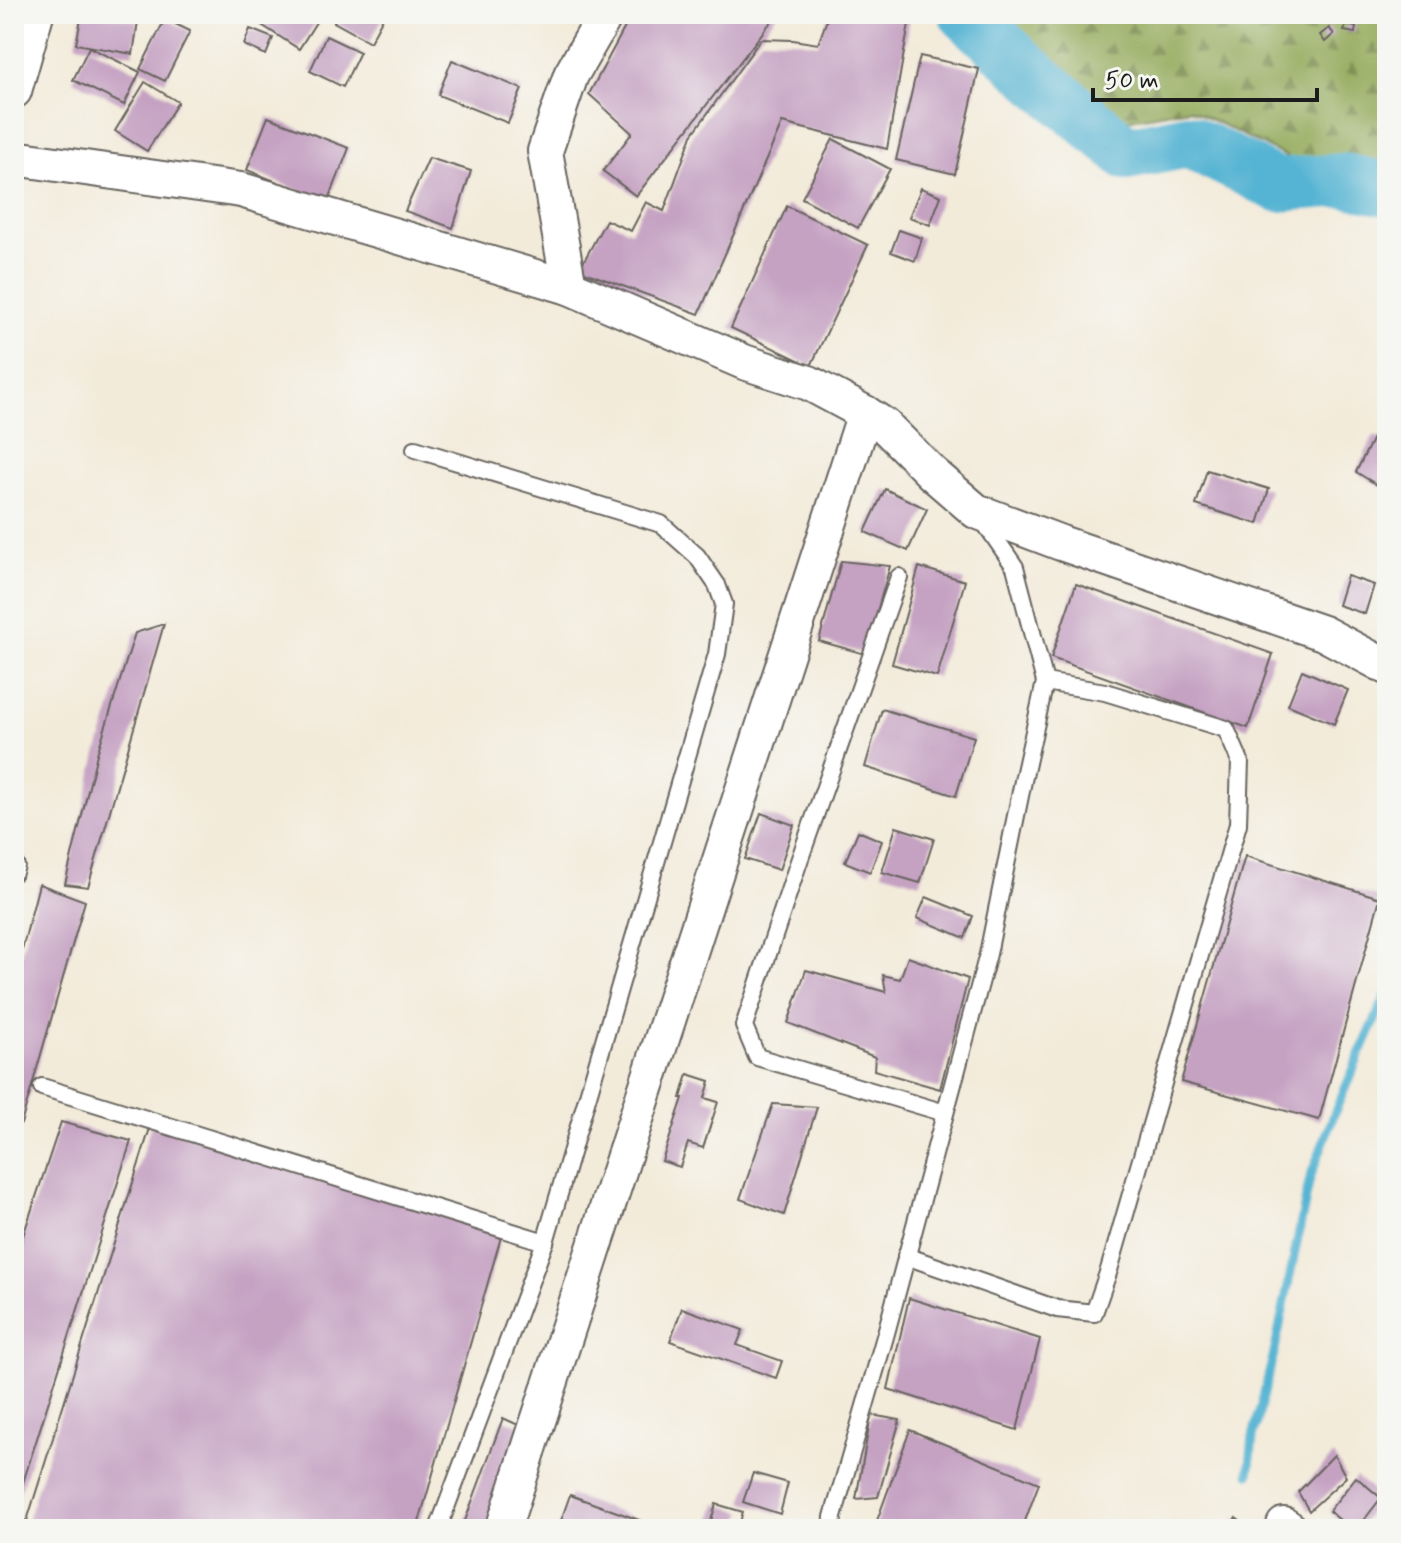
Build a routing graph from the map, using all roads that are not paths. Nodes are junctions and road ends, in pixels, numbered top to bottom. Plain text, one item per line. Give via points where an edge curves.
1 (36, 14) edge
2 (606, 14) edge
3 (14, 91) edge
4 (14, 158) edge
5 (569, 287) junction
6 (865, 413) junction
7 (415, 449) dead end
8 (976, 511) junction
9 (899, 577) dead end
10 (1387, 667) edge
11 (1045, 682) junction
12 (42, 1087) dead end
13 (945, 1113) junction
14 (545, 1242) junction
15 (906, 1256) junction
16 (14, 1526) edge
17 (23, 1529) edge
18 (438, 1529) edge
19 (503, 1529) edge
20 (832, 1529) edge

1 - 3 street
2 - 5 street via 571,75 545,151
4 - 5 street via 241,190
5 - 6 street via 744,362 809,383
6 - 8 street
6 - 19 street
7 - 14 lane via 661,524 697,556 724,604 717,654
8 - 10 street via 1323,633
8 - 11 lane via 1015,567
9 - 13 lane via 744,1026 757,1057
11 - 13 lane via 988,954
11 - 15 lane via 1105,692 1226,729 1240,761 1238,824 1094,1313 1057,1309
12 - 14 lane
13 - 15 lane
14 - 18 lane
15 - 20 lane
16 - 17 lane

